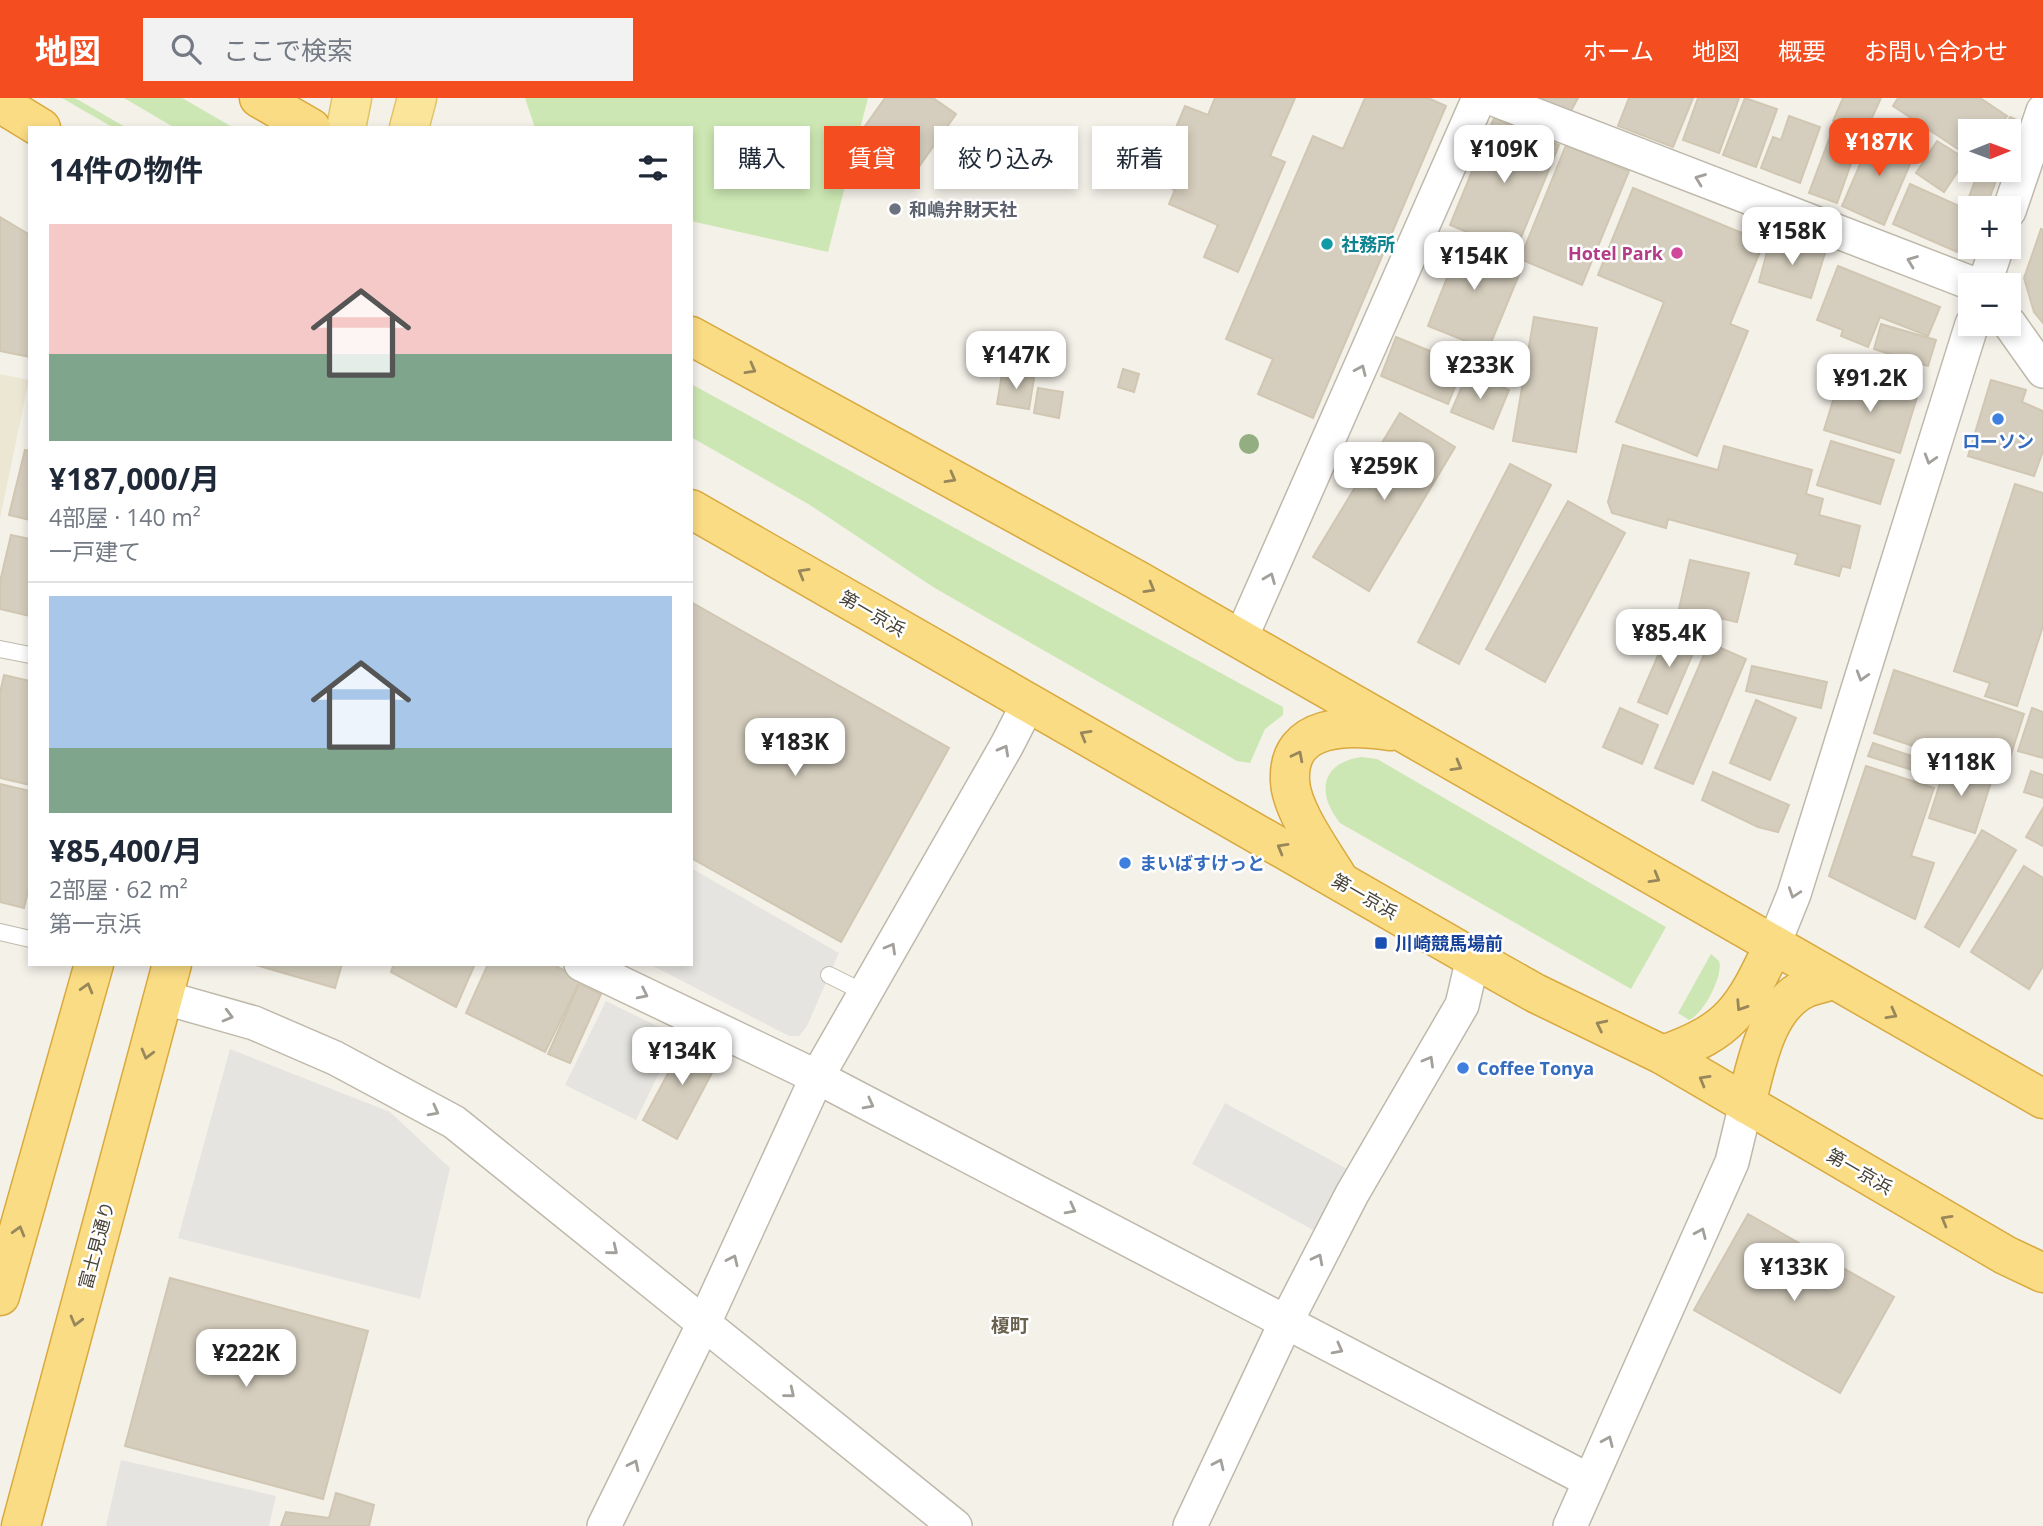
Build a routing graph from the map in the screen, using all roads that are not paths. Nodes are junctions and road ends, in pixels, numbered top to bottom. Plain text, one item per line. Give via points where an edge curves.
1 (259, 98) edge
2 (352, 98) edge
3 (417, 98) edge
4 (1479, 98) edge
5 (1491, 98) edge
6 (0, 103) edge
7 (2043, 111) edge
8 (38, 126) edge
9 (308, 126) edge
10 (346, 126) edge
11 (410, 126) edge
12 (2014, 196) edge
13 (1958, 278) edge
14 (1968, 336) edge
15 (2018, 336) edge
16 (693, 337) edge
17 (2043, 371) edge
18 (693, 510) edge
19 (1240, 640) junction
20 (0, 649) edge
21 (28, 655) edge
22 (1029, 702) junction
23 (1398, 732) junction
24 (1341, 883) junction
25 (0, 932) edge
26 (28, 939) edge
27 (1773, 946) junction
28 (1473, 958) junction
29 (93, 966) edge
30 (585, 966) edge
31 (829, 975) dead end
32 (167, 981) edge
33 (1832, 981) junction
34 (865, 993) junction
35 (1662, 1055) junction
36 (817, 1077) junction
37 (2043, 1099) edge
38 (1746, 1104) junction
39 (2005, 1255) junction
40 (2043, 1273) edge
41 (2043, 1280) edge
42 (0, 1296) edge
43 (1286, 1322) junction
44 (704, 1324) junction
45 (1590, 1481) junction
46 (21, 1526) edge
47 (604, 1526) edge
48 (955, 1526) edge
49 (1190, 1526) edge
50 (1570, 1526) edge

1 - 9 highway
2 - 10 main road
3 - 11 main road
19 -> 4 street
13 -> 5 street
6 - 8 highway
7 - 12 street
14 -> 27 street via 1794,894
15 - 17 street
16 -> 19 highway
22 -> 18 highway, 第一京浜
19 - 23 highway
20 - 21 lane
24 -> 22 highway, 第一京浜
34 -> 22 street
24 -> 23 highway via 1298,808 1289,780 1296,754 1312,735 1332,728
23 -> 27 highway
24 - 28 highway, 第一京浜
25 - 26 lane
27 - 33 highway
27 -> 35 highway via 1733,1019
35 -> 28 highway, 第一京浜
43 -> 28 street via 1346,1191 1462,1004
42 -> 29 highway
30 -> 36 street
31 - 34 lane
32 -> 44 street via 335,1058 454,1122
32 -> 46 highway, 富士見通り
33 -> 37 highway
33 - 38 highway via 1803,989 1782,1008 1763,1043
34 - 36 street
38 -> 35 highway, 第一京浜
36 -> 43 street
44 -> 36 street
39 -> 38 highway, 第一京浜
45 -> 38 street via 1732,1162
39 - 40 highway, 第一京浜
39 - 41 highway
43 -> 45 street
49 -> 43 street
47 -> 44 street
44 -> 48 street
45 - 50 street

